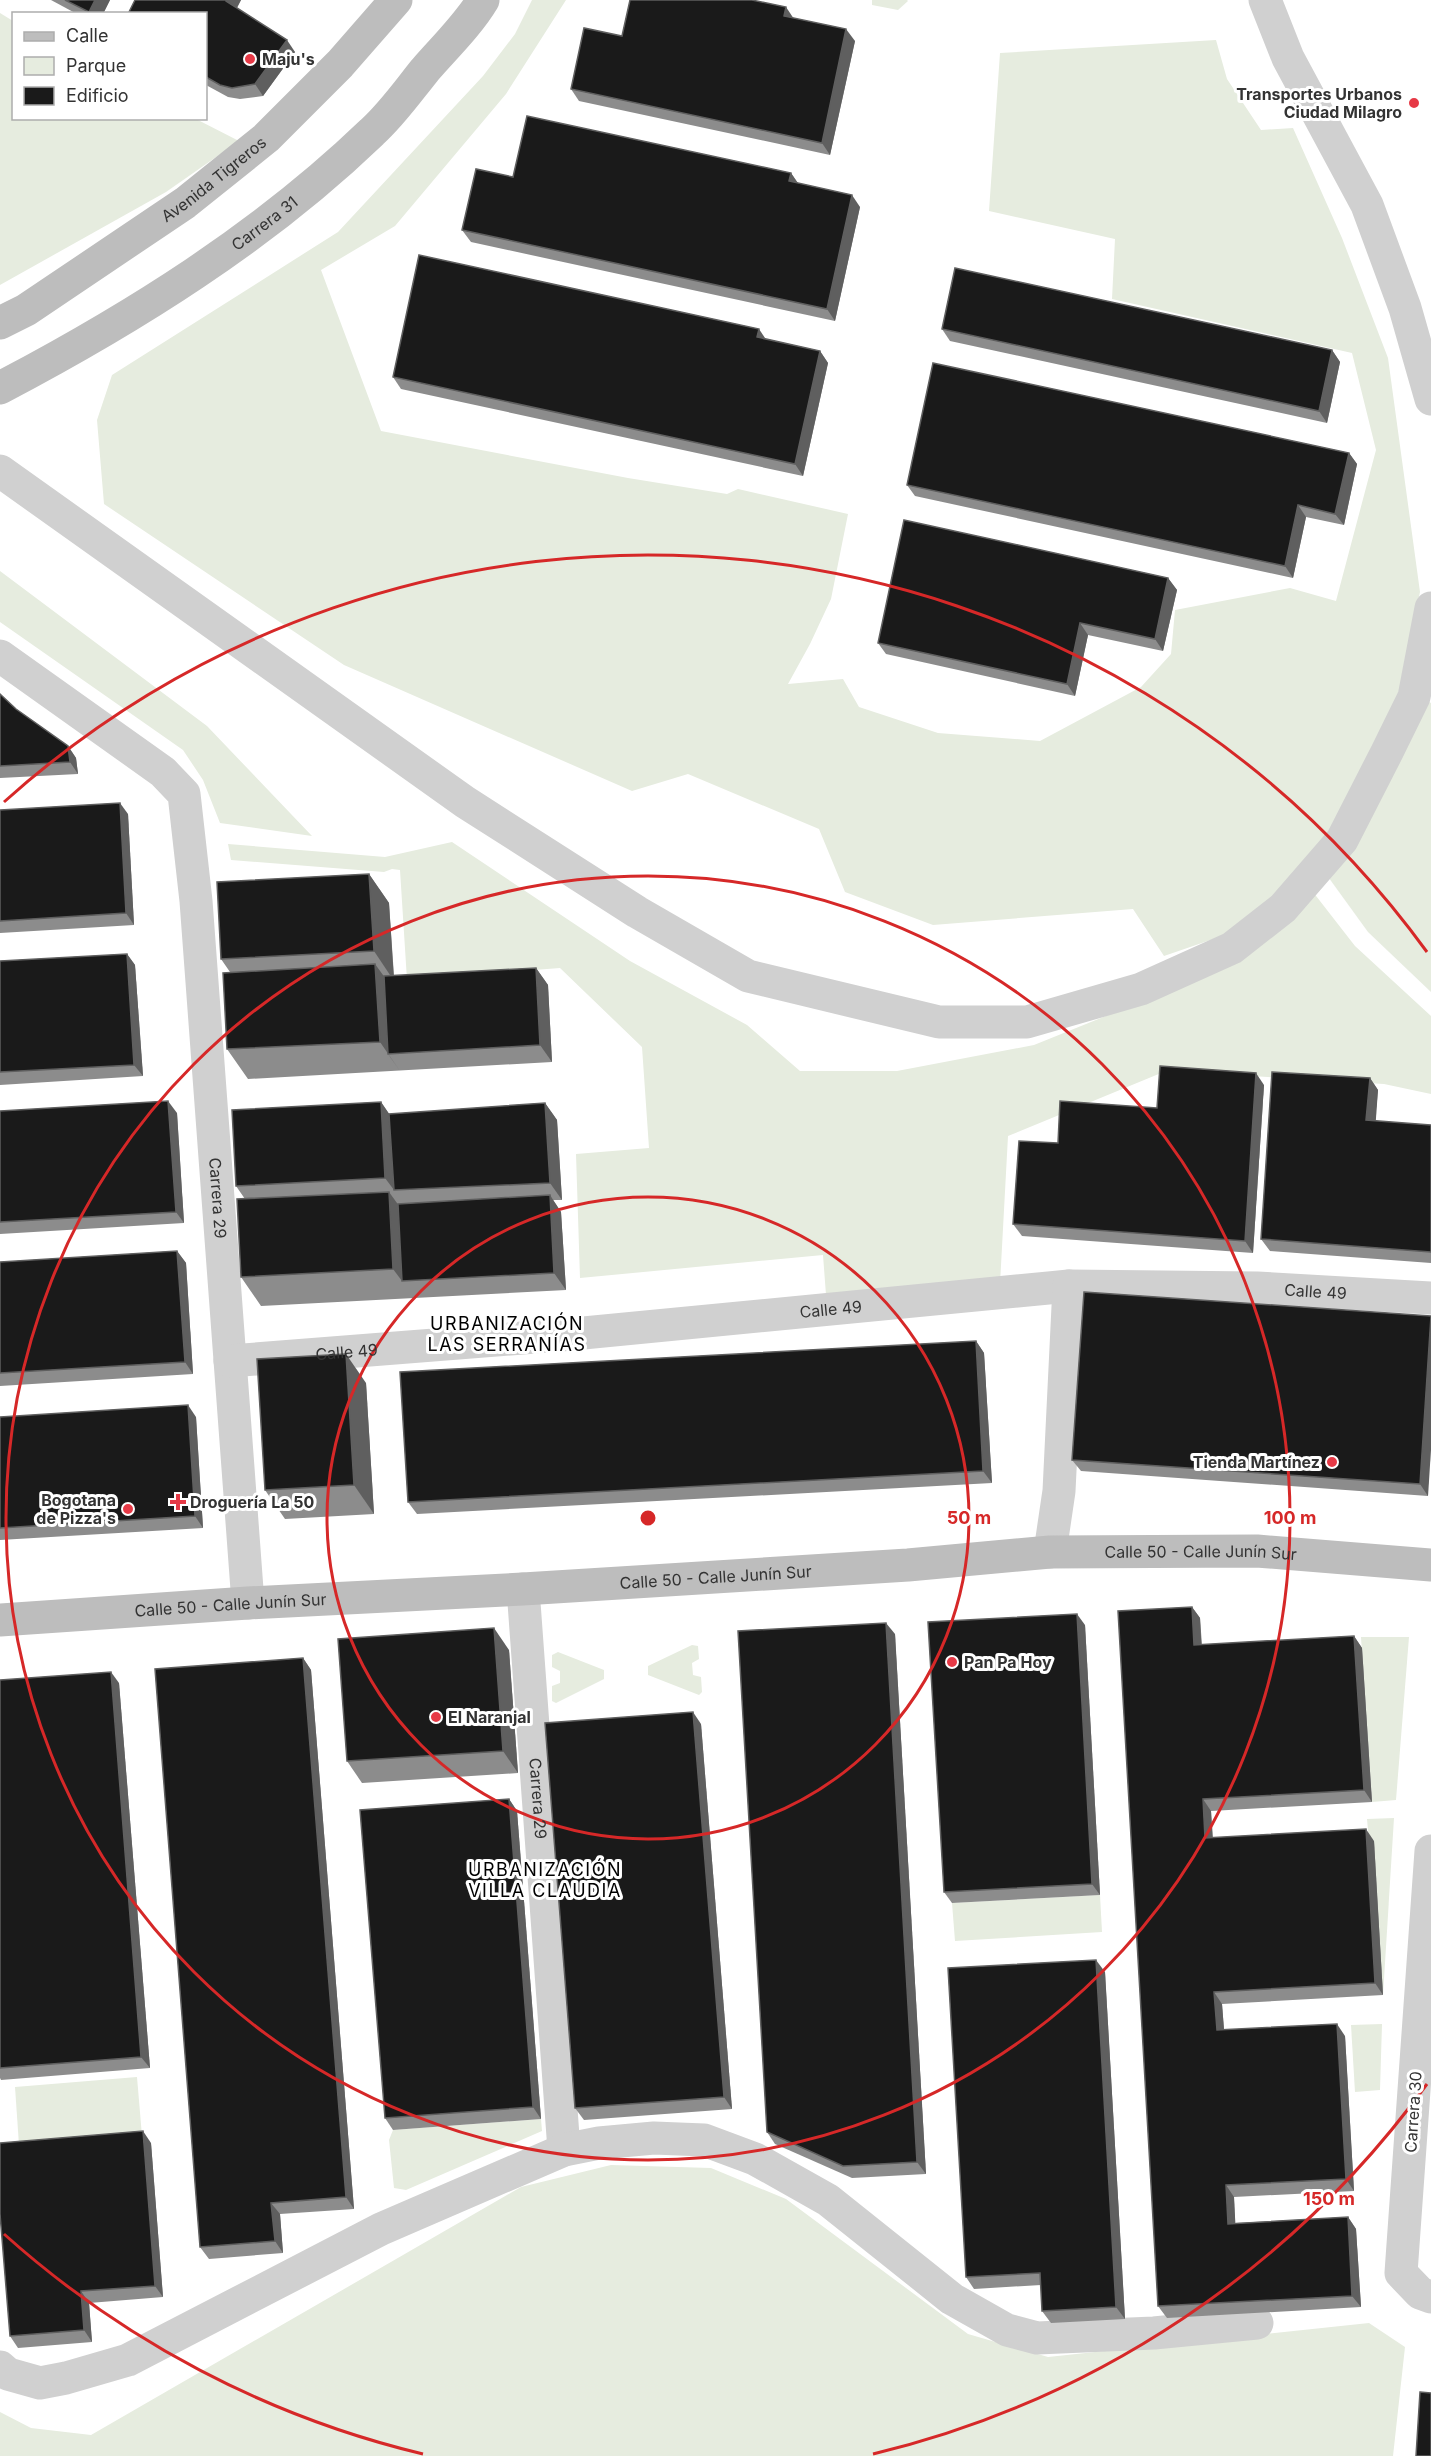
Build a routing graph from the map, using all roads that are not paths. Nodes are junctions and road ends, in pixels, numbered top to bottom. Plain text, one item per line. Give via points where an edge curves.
1 (396, 0) edge
2 (483, 0) edge
3 (1265, 0) edge
4 (0, 323) edge
5 (0, 388) edge
6 (1431, 399) edge
7 (0, 471) edge
8 (1431, 608) edge
9 (0, 656) edge
10 (1069, 1286) junction
11 (1431, 1298) edge
12 (230, 1361) junction
13 (1050, 1552) junction
14 (1431, 1565) edge
15 (523, 1589) junction
16 (248, 1603) junction
17 (0, 1620) edge
18 (1431, 1851) edge
19 (564, 2150) junction
20 (1426, 2295) edge
21 (1257, 2323) edge
22 (0, 2367) edge

1 - 4 street, Avenida Tigreros via 267,138 185,202 26,310
2 - 5 street, Carrera 31 via 374,130 309,189 142,309
3 - 6 street via 1288,58 1367,205 1405,308
7 - 8 street via 465,802 637,912 748,976 939,1022 1027,1022 1141,989 1232,948 1283,908 1342,840 1387,752 1414,697
9 - 12 street, Carrera 29 via 163,772 184,794 200,941
10 - 11 street, Calle 49 via 1257,1288
10 - 12 street, Calle 49 via 573,1334
10 - 13 street via 1059,1491
12 - 16 street, Carrera 29
13 - 14 street, Calle 50 - Calle Junín Sur via 1257,1551
13 - 15 street, Calle 50 - Calle Junín Sur via 908,1565
15 - 16 street, Calle 50 - Calle Junín Sur
15 - 19 street, Carrera 29
16 - 17 street, Calle 50 - Calle Junín Sur
18 - 20 street, Carrera 30 via 1401,2273
19 - 21 street via 654,2138 704,2140 755,2159 828,2200 952,2299 1007,2330 1037,2338
19 - 22 street via 381,2229 128,2360 40,2383 8,2374

